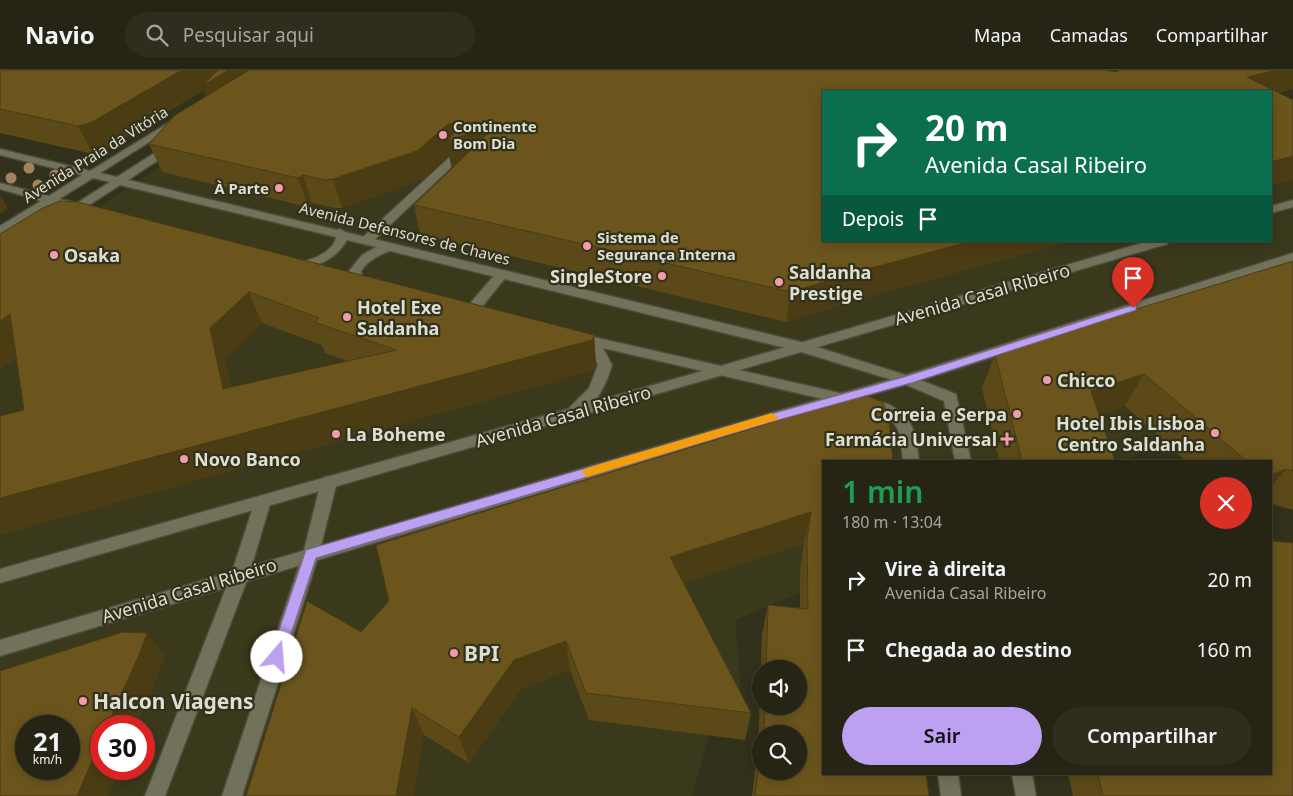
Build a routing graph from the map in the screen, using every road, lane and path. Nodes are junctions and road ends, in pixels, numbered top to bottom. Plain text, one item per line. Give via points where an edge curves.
1 (184, 116) edge
2 (177, 143) edge
3 (0, 152) edge
4 (457, 156) edge
5 (92, 174) junction
6 (119, 180) junction
7 (0, 186) edge
8 (51, 199) junction
9 (1293, 203) edge
10 (79, 207) junction
11 (1272, 210) edge
12 (94, 211) edge
13 (58, 221) edge
14 (0, 231) edge
15 (340, 233) junction
16 (367, 240) junction
17 (1160, 242) edge
18 (392, 246) junction
19 (1293, 257) edge
20 (322, 270) edge
21 (502, 274) junction
22 (340, 275) edge
23 (472, 310) edge
24 (566, 334) edge
25 (585, 339) junction
26 (801, 347) junction
27 (721, 371) junction
28 (907, 380) junction
29 (839, 399) junction
30 (574, 414) junction
31 (911, 460) edge
32 (963, 460) edge
33 (329, 482) junction
34 (262, 501) junction
35 (310, 554) junction
36 (240, 575) junction
37 (0, 576) edge
38 (0, 648) edge
39 (948, 775) edge
40 (1022, 775) edge
41 (155, 796) edge
42 (232, 796) edge
43 (950, 796) edge
44 (1026, 796) edge

1 - 5 street, Avenida Praia da Vitória
2 - 6 street, Avenida Praia da Vitória
3 - 5 street, Avenida Defensores de Chaves
4 - 16 street
5 - 6 street, Avenida Defensores de Chaves
5 - 8 street, Avenida Praia da Vitória
6 - 10 street, Avenida Praia da Vitória
6 - 15 street, Avenida Defensores de Chaves
7 - 8 street
8 - 10 street
8 - 14 street, Avenida Praia da Vitória
9 - 11 street
10 - 12 street
10 - 13 street, Avenida Praia da Vitória
15 - 16 street, Avenida Defensores de Chaves
15 - 20 street via 342,239 332,252 324,258 300,264
16 - 18 street, Avenida Defensores de Chaves
17 - 26 street, Avenida Casal Ribeiro
18 - 21 street, Avenida Defensores de Chaves
18 - 22 street via 376,250 363,259 355,271 362,281
19 - 28 street, Avenida Casal Ribeiro
21 - 23 street
21 - 26 street, Avenida Defensores de Chaves
24 - 25 street
25 - 27 street
25 - 30 street via 598,351 605,365 601,383 591,399
26 - 27 street, Avenida Casal Ribeiro
26 - 28 street
27 - 29 street, Avenida Casal Ribeiro
27 - 30 street, Avenida Casal Ribeiro
28 - 29 street, Avenida Casal Ribeiro
28 - 32 street via 951,398
29 - 31 street via 883,408 902,419
29 - 35 street, Avenida Casal Ribeiro
30 - 33 street, Avenida Casal Ribeiro
33 - 34 street, Avenida Casal Ribeiro
33 - 35 street
34 - 36 street
34 - 37 street, Avenida Casal Ribeiro
35 - 36 street, Avenida Casal Ribeiro
35 - 42 street
36 - 38 street, Avenida Casal Ribeiro
36 - 41 street
39 - 43 street
40 - 44 street

